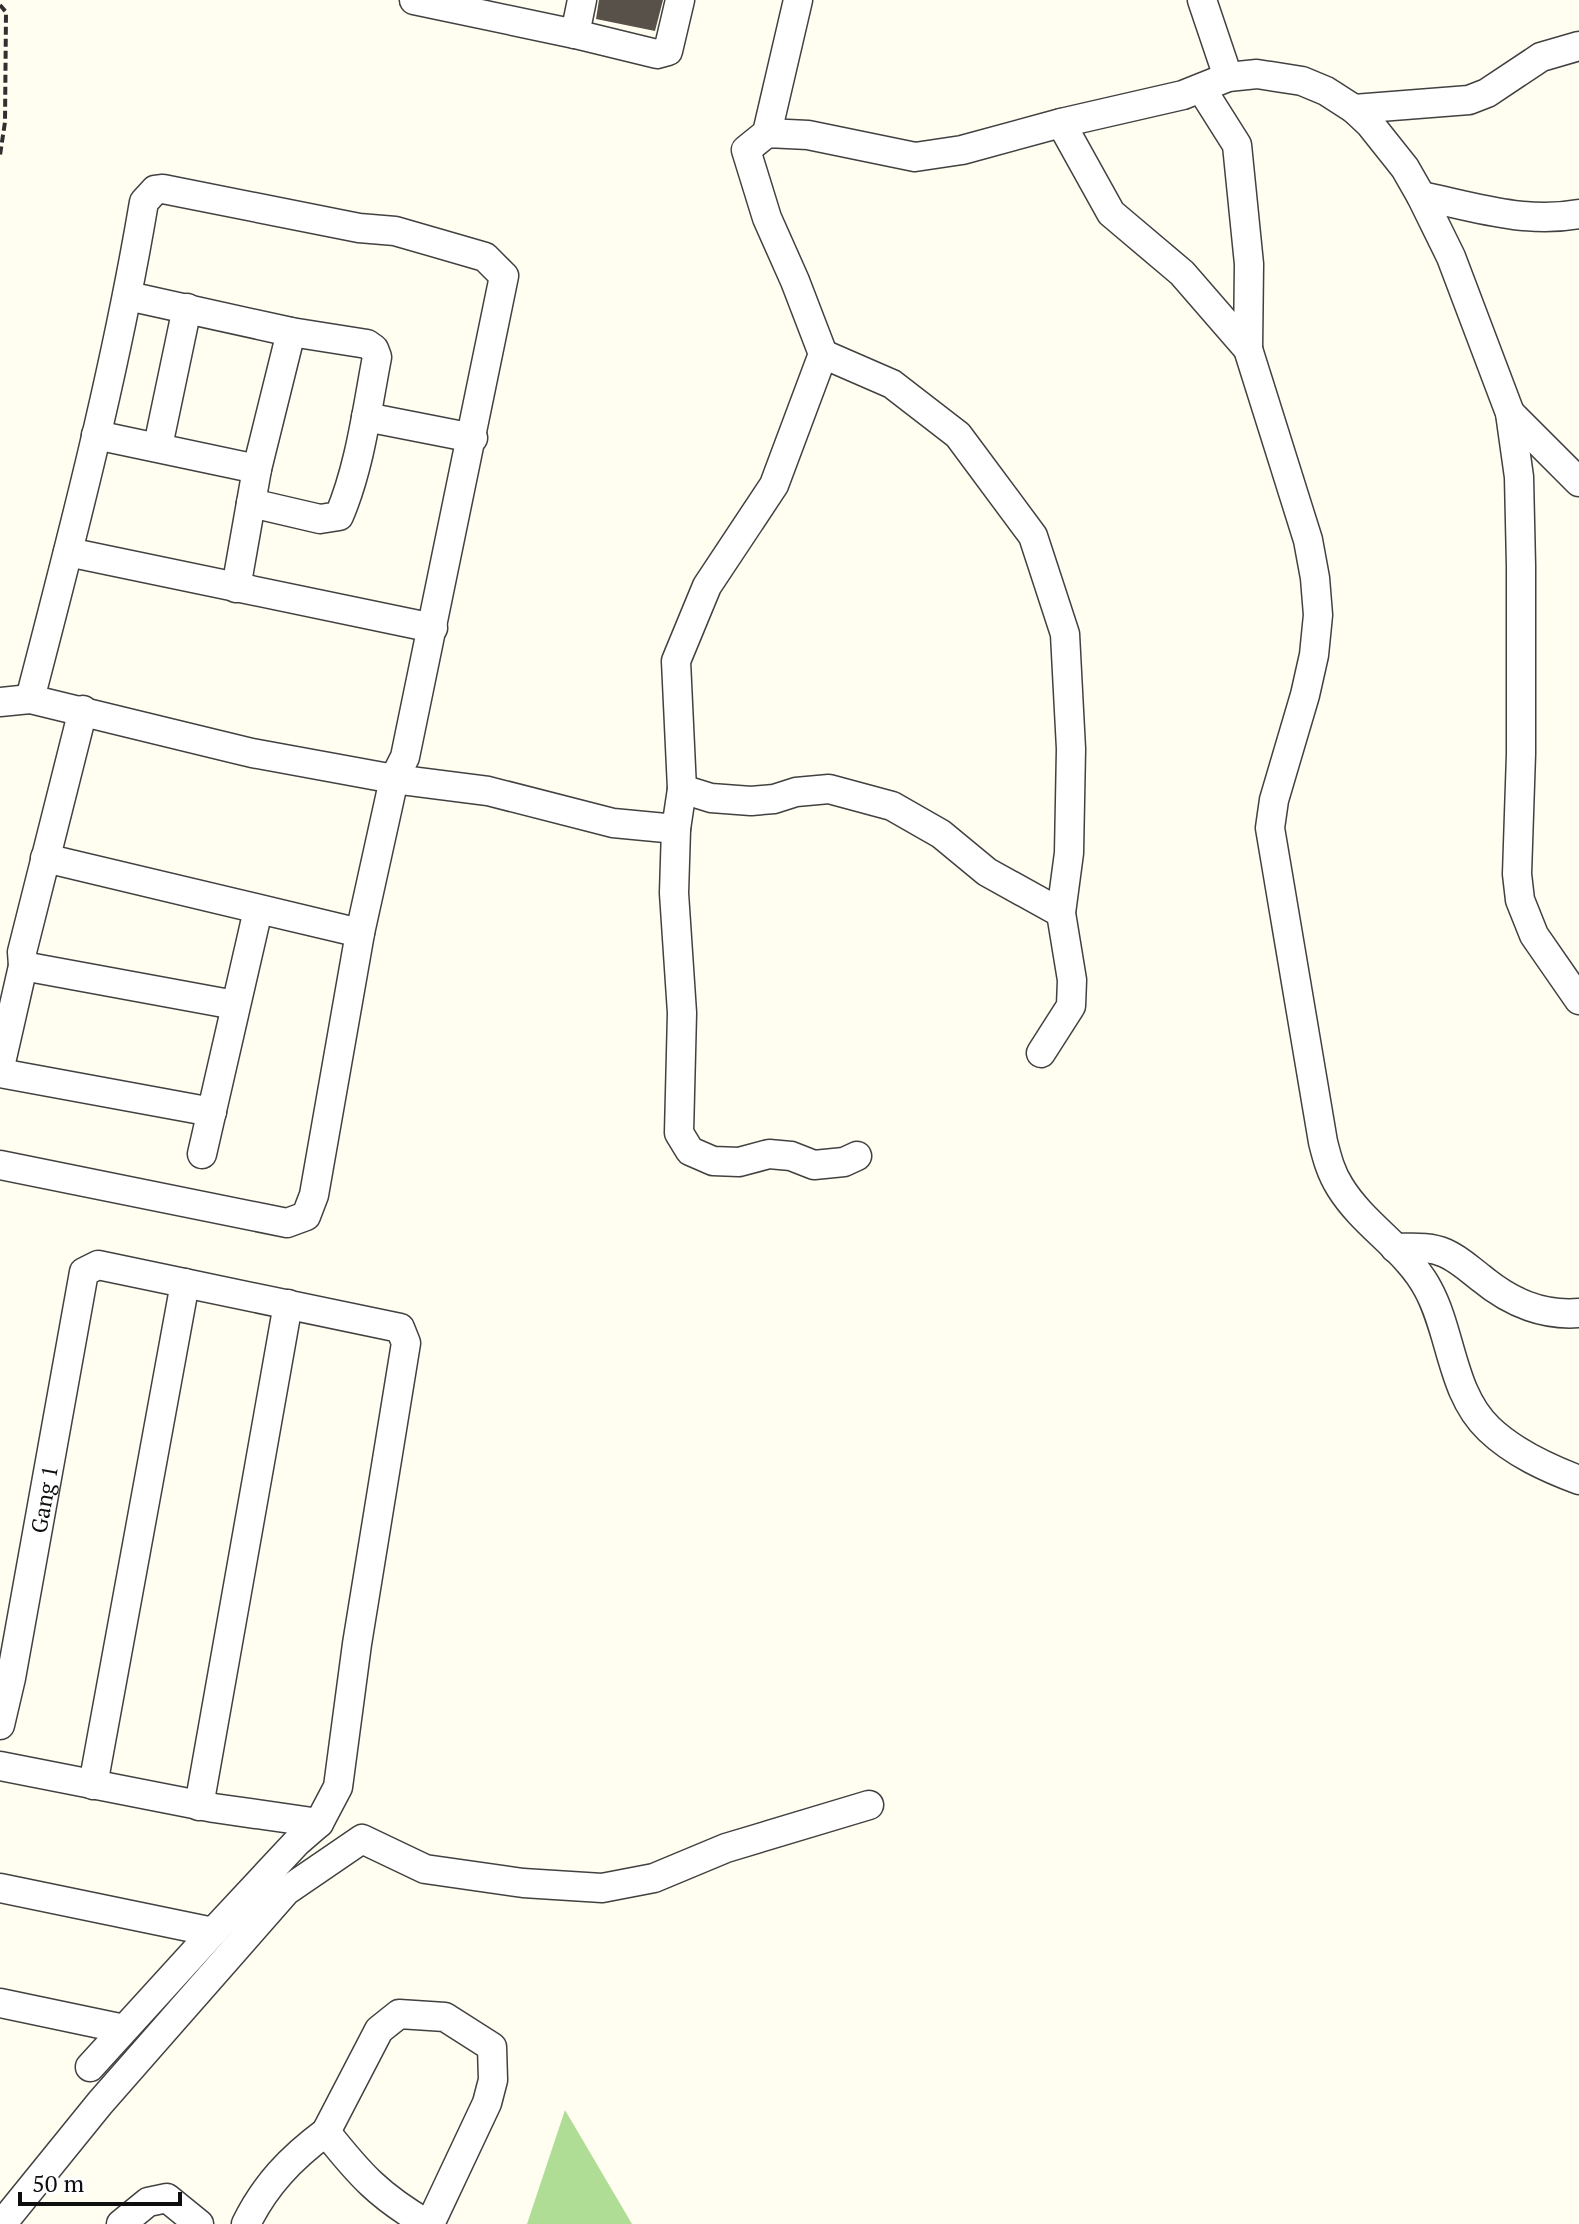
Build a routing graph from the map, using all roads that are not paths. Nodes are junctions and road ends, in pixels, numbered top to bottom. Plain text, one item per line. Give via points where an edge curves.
1 (414, 0) edge
2 (582, 0) edge
3 (680, 0) edge
4 (798, 0) edge
5 (1202, 0) edge
6 (479, 7) edge
7 (575, 34) junction
8 (1579, 46) edge
9 (1228, 77) junction
10 (1201, 88) junction
11 (1354, 109) junction
12 (1061, 123) junction
13 (767, 133) junction
14 (1421, 196) junction
15 (1579, 214) edge
16 (128, 296) junction
17 (187, 308) junction
18 (291, 332) junction
19 (1248, 349) junction
20 (823, 354) junction
21 (1510, 413) junction
22 (366, 417) junction
23 (96, 435) junction
24 (473, 438) junction
25 (158, 446) junction
26 (257, 469) junction
27 (1579, 482) edge
28 (251, 503) junction
29 (68, 552) junction
30 (236, 588) junction
31 (433, 628) junction
32 (30, 699) junction
33 (0, 702) edge
34 (83, 710) junction
35 (394, 779) junction
36 (682, 789) junction
37 (676, 829) junction
38 (45, 858) junction
39 (258, 910) junction
40 (1061, 913) junction
41 (360, 933) junction
42 (15, 955) edge
43 (1579, 1000) edge
44 (235, 1005) junction
45 (1041, 1053) dead end
46 (0, 1070) edge
47 (212, 1112) junction
48 (202, 1154) dead end
49 (857, 1156) dead end
50 (0, 1165) edge
51 (1395, 1248) junction
52 (185, 1283) junction
53 (288, 1304) junction
54 (1579, 1313) edge
55 (1579, 1480) edge
56 (0, 1725) edge
57 (0, 1766) edge
58 (93, 1785) junction
59 (869, 1805) dead end
60 (199, 1806) junction
61 (319, 1823) junction
62 (0, 1888) edge
63 (213, 1932) junction
64 (0, 2003) edge
65 (124, 2029) junction
66 (90, 2067) dead end
67 (326, 2132) junction
68 (2, 2224) edge
69 (121, 2224) edge
70 (199, 2224) edge
71 (246, 2224) edge
72 (428, 2224) edge

1 - 6 street
2 - 7 street
3 - 7 street via 668,51 657,54
4 - 13 street
5 - 9 street
6 - 7 street
8 - 11 street via 1541,57 1469,100
9 - 10 street
9 - 11 street via 1257,74 1302,81
10 - 12 street
10 - 19 street via 1237,145 1249,264
11 - 14 street via 1387,145
12 - 13 street via 915,157 808,135
12 - 19 street via 1111,213 1182,273
13 - 20 street via 746,150 767,218
14 - 15 street via 1521,217
14 - 21 street via 1451,257
16 - 17 street
16 - 23 street
16 - 24 street via 144,202 163,189 395,231 485,257 504,276
17 - 18 street
17 - 25 street
18 - 22 street via 374,349
18 - 26 street
19 - 51 street via 1308,540 1318,615 1305,695 1274,800 1271,841 1330,1169 1353,1206
20 - 36 street via 774,485 707,586 676,661
20 - 40 street via 892,384 958,435 1033,536 1065,634 1071,749 1069,853
21 - 27 street
21 - 43 street via 1519,477 1521,566 1519,887 1534,935
22 - 24 street
22 - 28 street via 339,516 320,519
23 - 25 street
23 - 29 street
24 - 31 street
25 - 26 street
26 - 28 street
28 - 30 street
29 - 30 street
29 - 32 street
30 - 31 street
31 - 35 street via 405,757
32 - 33 street
32 - 34 street
34 - 35 street via 252,753
34 - 38 street
35 - 37 street via 462,786 613,823
35 - 41 street
36 - 37 street
36 - 40 street via 751,801 829,789 892,806 941,834 987,872
37 - 49 street via 674,893 682,1013 679,1133 690,1151 713,1161 739,1162 769,1154 814,1165
38 - 39 street
38 - 42 street
39 - 41 street
39 - 44 street
40 - 45 street via 1071,1006
41 - 50 street via 306,1216 287,1223
42 - 44 street
42 - 46 street
44 - 47 street
46 - 47 street
47 - 48 street
51 - 54 street via 1439,1251 1522,1305
51 - 55 street via 1428,1288 1471,1407 1515,1449
52 - 53 street
52 - 56 street, Gang 1 via 98,1265 84,1272
52 - 58 street
53 - 60 street
53 - 61 street via 400,1328 406,1343 338,1787
57 - 58 street
58 - 60 street
59 - 68 street via 726,1848 654,1878 602,1888 425,1869 362,1839 286,1891
60 - 61 street
61 - 63 street
62 - 63 street
63 - 65 street
64 - 65 street
65 - 66 street
67 - 71 street via 279,2172
67 - 72 street via 391,2203
67 - 72 street via 379,2030 399,2014 445,2017 492,2047 487,2103
69 - 70 street via 148,2202 167,2198

